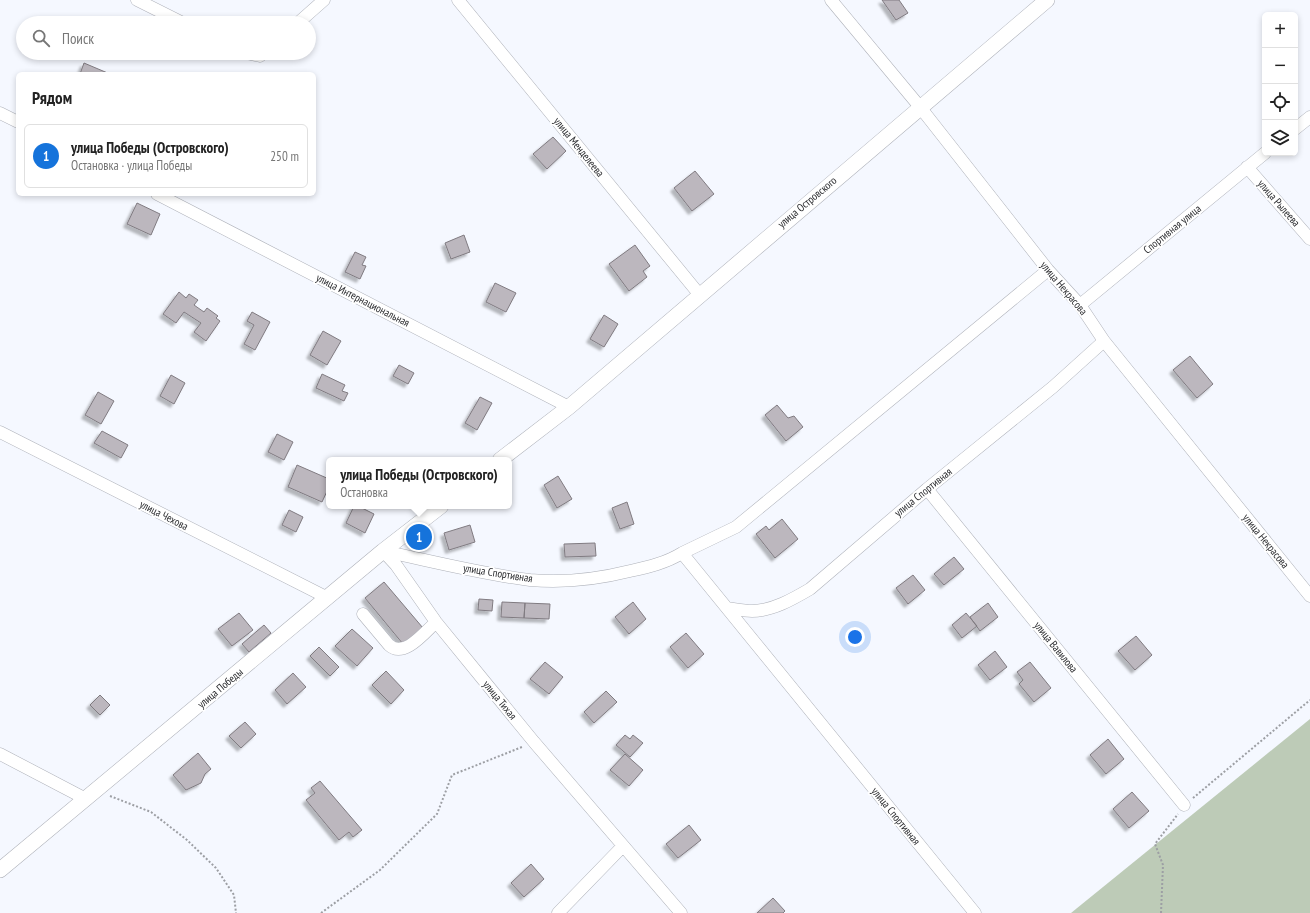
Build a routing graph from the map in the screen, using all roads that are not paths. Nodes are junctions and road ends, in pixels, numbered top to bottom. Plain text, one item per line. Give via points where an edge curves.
1 (137, 0) edge
2 (324, 0) edge
3 (458, 0) edge
4 (832, 0) edge
5 (1047, 0) edge
6 (169, 16) edge
7 (306, 16) edge
8 (920, 107) junction
9 (0, 113) edge
10 (1310, 117) edge
11 (16, 121) edge
12 (1298, 127) edge
13 (1262, 155) edge
14 (1247, 167) junction
15 (161, 196) edge
16 (1310, 239) edge
17 (1048, 270) junction
18 (699, 294) junction
19 (1080, 305) junction
20 (1104, 341) junction
21 (568, 406) junction
22 (0, 432) edge
23 (504, 457) edge
24 (927, 489) junction
25 (437, 509) edge
26 (383, 551) junction
27 (682, 553) junction
28 (1310, 596) edge
29 (328, 598) junction
30 (727, 608) junction
31 (363, 614) dead end
32 (436, 622) junction
33 (0, 754) edge
34 (91, 795) junction
35 (1184, 805) road end
36 (623, 846) junction
37 (0, 870) edge
38 (558, 913) edge
39 (681, 913) edge
40 (974, 913) edge

1 - 6 street
2 - 7 street
3 - 18 street, улица Менделеева
4 - 8 street, улица Некрасова
5 - 8 main road, улица Островского
8 - 17 street, улица Некрасова
8 - 18 main road, улица Островского
9 - 11 street
10 - 12 street
13 - 14 street, Спортивная улица
14 - 16 street, улица Рылеева
14 - 19 street, Спортивная улица
15 - 21 street, улица Интернациональная
17 - 19 street, улица Некрасова
17 - 27 street, улица Спортивная via 736,527
18 - 21 main road, улица Островского
19 - 20 street, улица Некрасова
20 - 24 street, улица Спортивная via 1053,387
20 - 28 street, улица Некрасова
21 - 23 main road
22 - 29 street, улица Чехова
24 - 30 street, улица Спортивная via 810,589 793,599 766,608 752,611
24 - 35 street, улица Вавилова
25 - 26 main road, улица Победы
26 - 27 street, улица Спортивная via 531,580 575,580 613,575 648,567
26 - 29 main road, улица Победы
26 - 32 street, улица Тихая via 396,565
27 - 30 street, улица Спортивная
29 - 34 main road, улица Победы
30 - 40 street, улица Спортивная
31 - 32 street via 392,648 399,649 406,648
32 - 36 street, улица Тихая
33 - 34 street
34 - 37 main road, улица Победы
36 - 38 street
36 - 39 street, улица Тихая

